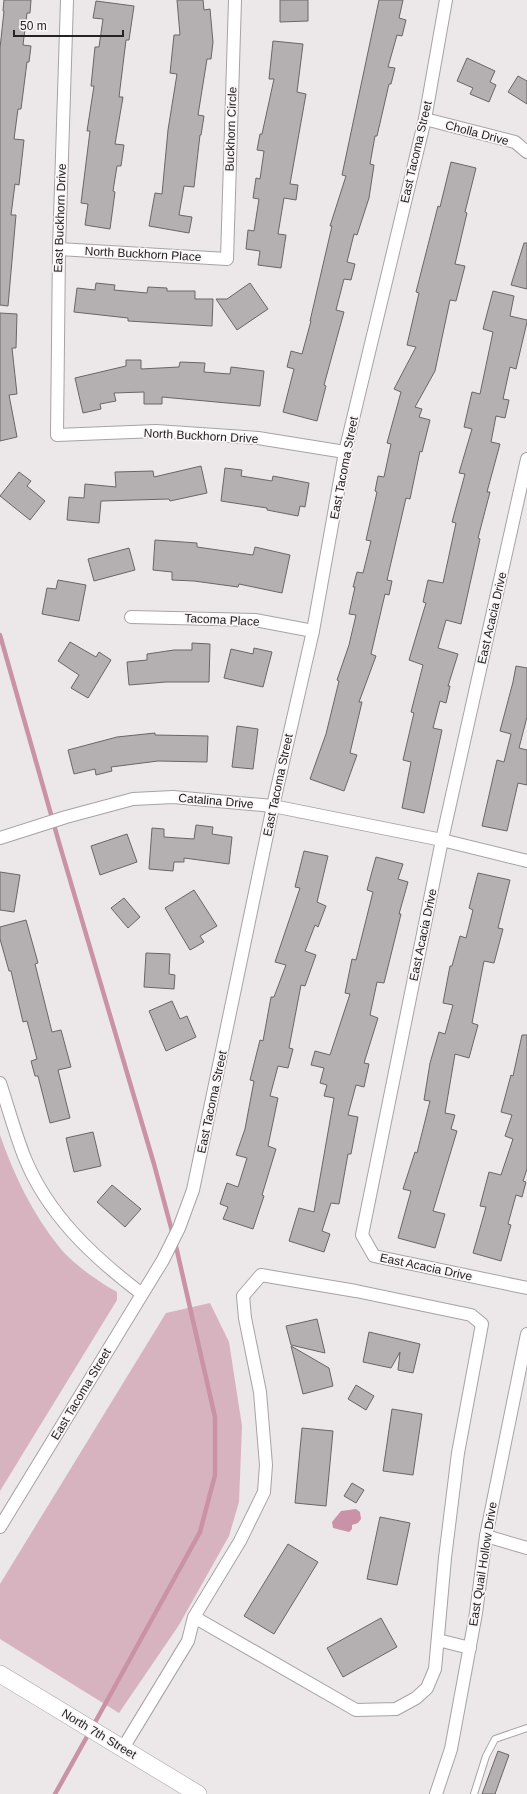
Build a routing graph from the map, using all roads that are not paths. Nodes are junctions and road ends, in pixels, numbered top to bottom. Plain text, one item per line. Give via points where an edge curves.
1 (67, 0) edge
2 (234, 0) edge
3 (446, 0) edge
4 (425, 119) junction
5 (527, 152) edge
6 (59, 249) junction
7 (227, 259) joint
8 (56, 435) joint
9 (345, 452) junction
10 (527, 460) edge
11 (131, 617) dead end
12 (313, 631) junction
13 (273, 806) junction
14 (0, 838) edge
15 (442, 840) junction
16 (527, 861) edge
17 (0, 1083) edge
18 (527, 1288) edge
19 (142, 1294) junction
20 (527, 1334) edge
21 (0, 1527) edge
22 (486, 1536) junction
23 (527, 1548) edge
24 (194, 1617) junction
25 (438, 1640) junction
26 (470, 1648) junction
27 (0, 1674) edge
28 (527, 1728) edge
29 (123, 1748) junction
30 (198, 1794) edge
31 (436, 1794) edge
32 (474, 1794) edge

1 - 6 street, East Buckhorn Drive
2 - 7 street, Buckhorn Circle
3 - 4 street, East Tacoma Street
4 - 5 street, Cholla Drive via 515,142
4 - 9 street, East Tacoma Street
6 - 7 street, North Buckhorn Place
6 - 8 street, East Buckhorn Drive
8 - 9 street, North Buckhorn Drive via 156,431 258,438
9 - 12 street, East Tacoma Street
10 - 15 street, East Acacia Drive
11 - 12 street, Tacoma Place via 255,620
12 - 13 street, East Tacoma Street
13 - 14 street, Catalina Drive via 173,797 133,799
13 - 15 street, Catalina Drive
13 - 19 street, East Tacoma Street via 193,1190 179,1228
15 - 16 street, Catalina Drive
15 - 18 street, East Acacia Drive via 362,1235 374,1256
17 - 19 street via 24,1157 43,1193 71,1232 108,1268
19 - 21 street, East Tacoma Street
20 - 22 street, East Quail Hollow Drive
22 - 23 street
22 - 26 street, East Quail Hollow Drive
24 - 25 street via 356,1710 396,1709 416,1698 427,1688 435,1669
24 - 25 street via 240,1541 264,1492 266,1465 260,1392 243,1296 261,1275 356,1291 471,1315 482,1324 458,1453
24 - 29 street via 188,1641
25 - 26 street
26 - 31 street, East Quail Hollow Drive via 451,1749
27 - 29 main road, North 7th Street
28 - 32 lane via 495,1739 486,1756
29 - 30 main road, North 7th Street

